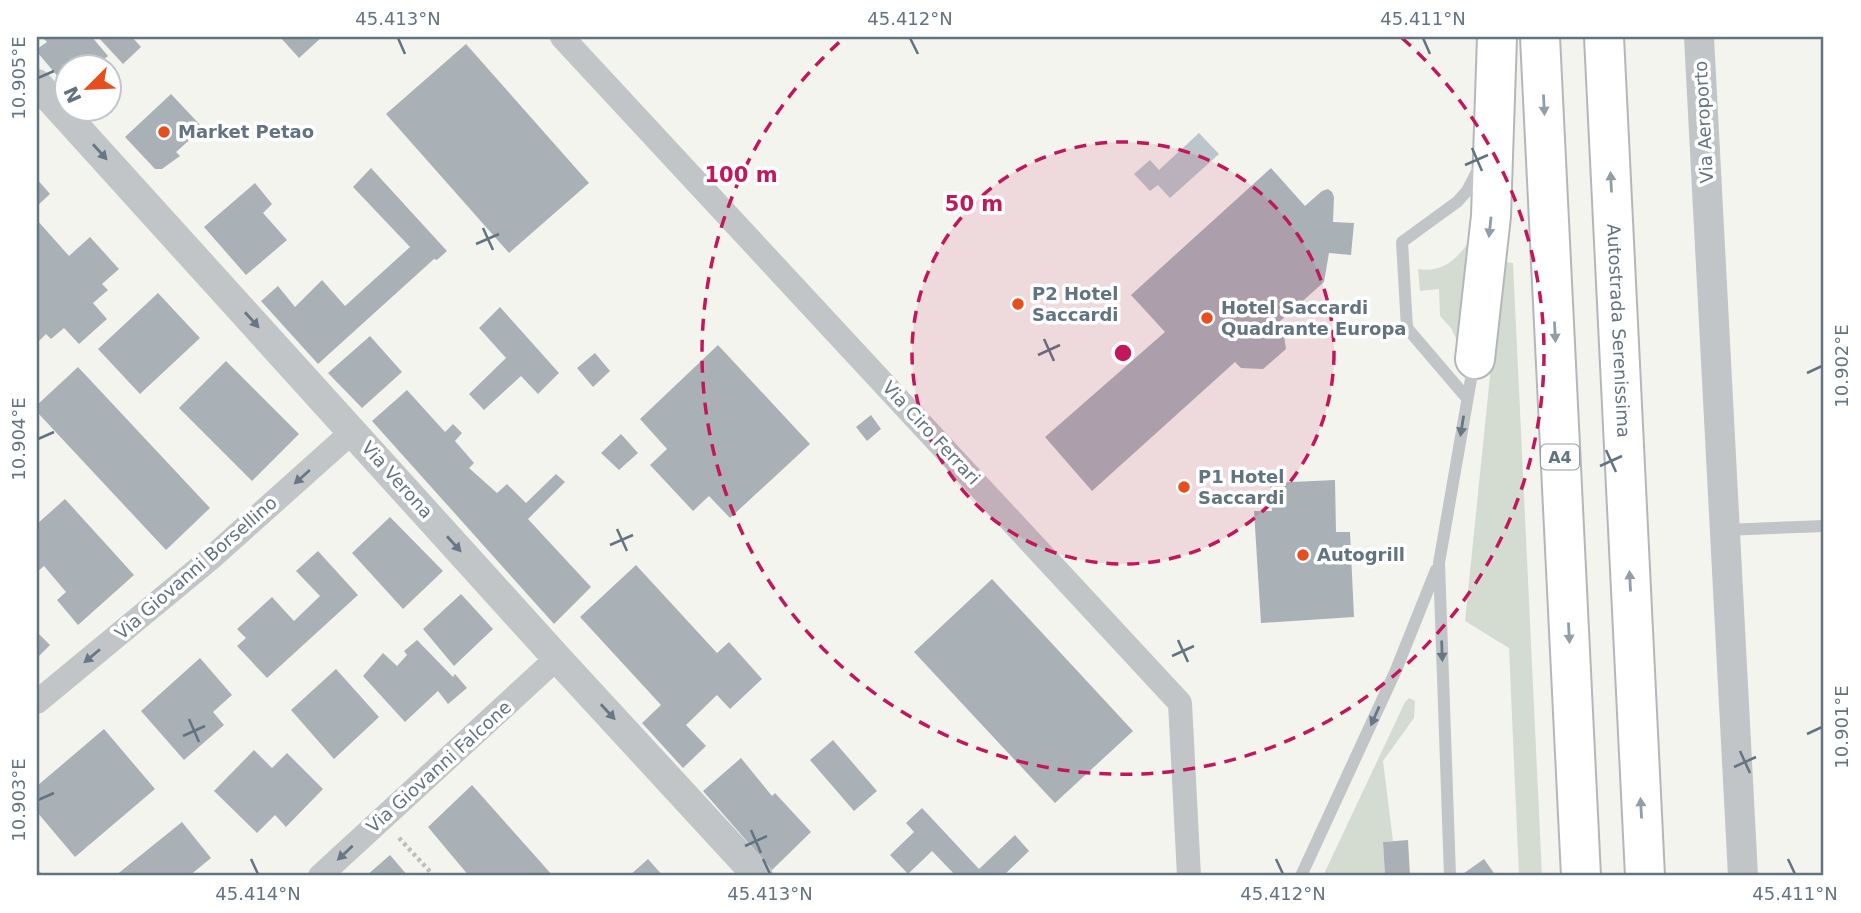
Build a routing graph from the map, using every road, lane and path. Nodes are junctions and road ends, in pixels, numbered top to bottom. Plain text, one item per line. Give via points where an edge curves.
1 (562, 37) edge
2 (1497, 37) edge
3 (1540, 37) edge
4 (1604, 37) edge
5 (1699, 37) edge
6 (37, 84) edge
7 (1494, 138) junction
8 (1475, 359) joint
9 (1466, 397) junction
10 (353, 432) junction
11 (1824, 526) edge
12 (1725, 530) junction
13 (1439, 563) junction
14 (557, 658) junction
15 (37, 702) edge
16 (382, 819) junction
17 (37, 872) edge
18 (41, 876) edge
19 (320, 876) edge
20 (434, 876) edge
21 (758, 876) edge
22 (1189, 876) edge
23 (1301, 876) edge
24 (1450, 876) edge
25 (1581, 876) edge
26 (1644, 876) edge
27 (1743, 876) edge

1 - 22 street, Via Ciro Ferrari via 1180,703
2 - 7 highway
3 -> 25 highway, A4
26 -> 4 highway, Autostrada Serenissima
5 - 12 street, Via Aeroporto
6 -> 10 street, Via Verona
7 -> 8 highway via 1491,216
7 - 9 lane via 1462,197 1402,242 1407,328
8 - 9 lane
9 -> 13 lane
10 -> 14 street, Via Verona
10 -> 15 street, Via Giovanni Borsellino
11 - 12 lane
12 - 27 street, Via Aeroporto
13 -> 23 lane via 1396,670
13 -> 24 lane
14 - 16 street, Via Giovanni Falcone
14 -> 21 street, Via Verona
16 -> 19 street, Via Giovanni Falcone
16 - 20 path
17 - 18 path

